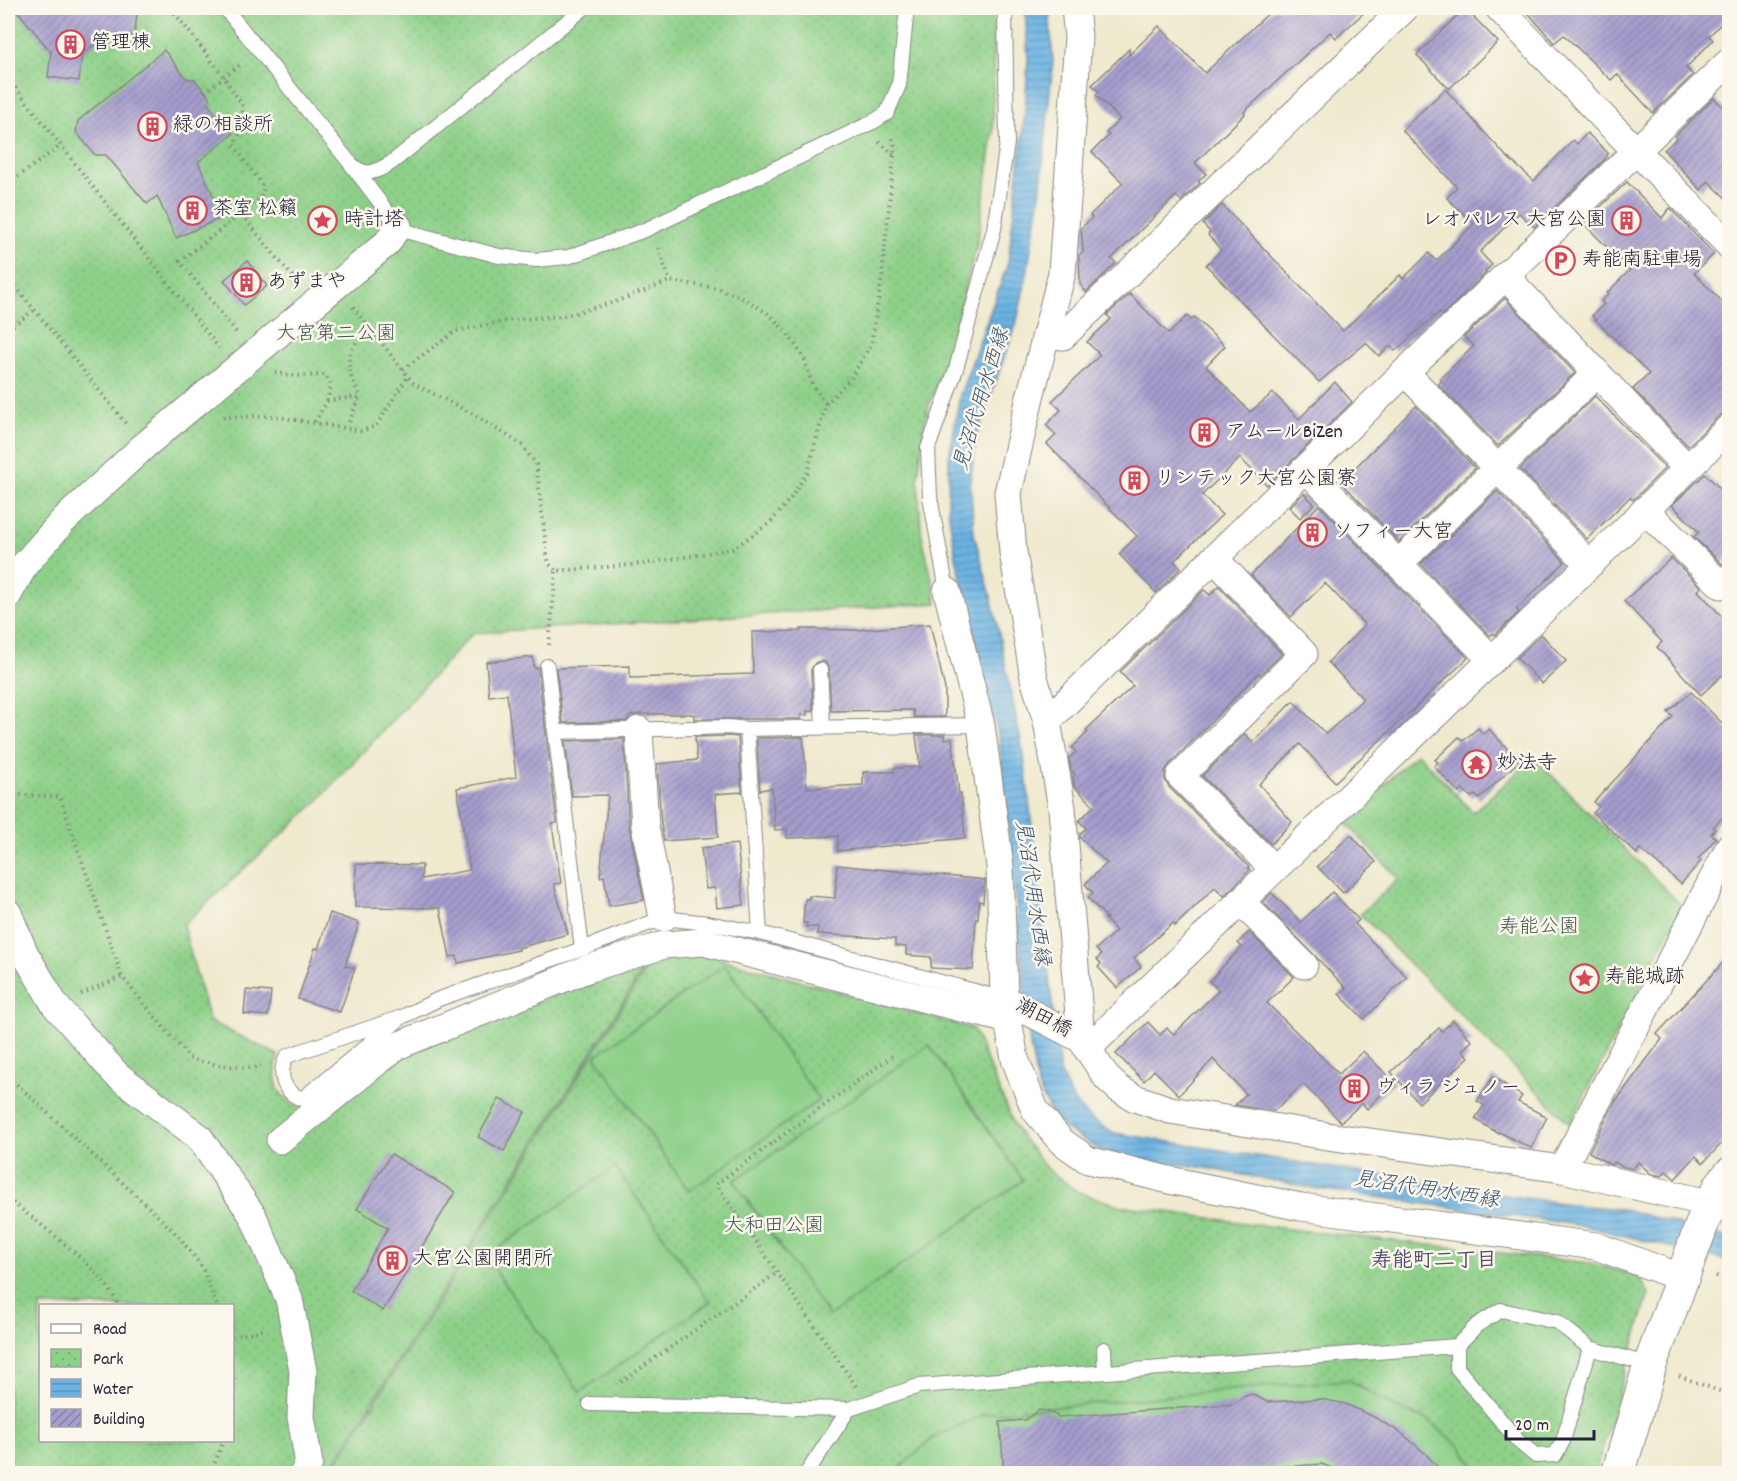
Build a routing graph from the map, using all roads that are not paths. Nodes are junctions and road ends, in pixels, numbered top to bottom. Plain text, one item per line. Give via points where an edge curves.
1 (225, 8) edge
2 (584, 8) edge
3 (907, 8) edge
4 (1005, 8) edge
5 (1075, 8) edge
6 (1405, 8) edge
7 (1499, 8) edge
8 (1730, 61) edge
9 (1637, 151) junction
10 (350, 163) junction
11 (398, 226) junction
12 (1730, 246) edge
13 (1505, 276) junction
14 (1046, 334) junction
15 (1405, 372) junction
16 (1597, 373) junction
17 (1730, 428) edge
18 (1497, 468) junction
19 (1688, 468) junction
20 (1306, 469) junction
21 (1645, 510) junction
22 (1214, 558) junction
23 (1398, 564) junction
24 (1589, 564) junction
25 (1730, 577) edge
26 (947, 591) joint
27 (8, 595) edge
28 (1491, 660) junction
29 (547, 666) road end
30 (820, 670) dead end
31 (1047, 721) junction
32 (981, 725) junction
33 (823, 727) junction
34 (747, 729) junction
35 (639, 730) junction
36 (556, 732) junction
37 (1730, 846) edge
38 (1274, 869) junction
39 (1240, 901) junction
40 (8, 914) edge
41 (663, 918) junction
42 (760, 933) junction
43 (582, 949) junction
44 (1304, 965) dead end
45 (1006, 1010) junction
46 (402, 1017) junction
47 (1084, 1044) junction
48 (280, 1140) dead end
49 (1562, 1169) junction
50 (1730, 1174) edge
51 (1715, 1210) edge
52 (1686, 1267) junction
53 (1457, 1346) junction
54 (1590, 1348) junction
55 (1104, 1349) dead end
56 (1650, 1365) junction
57 (1105, 1372) junction
58 (590, 1404) road end
59 (849, 1409) junction
60 (303, 1473) edge
61 (806, 1473) edge
62 (1618, 1473) edge

1 - 10 lane
2 - 10 lane via 391,164 367,173
3 - 11 lane via 898,85 886,113 651,227 568,257 536,260 499,256
4 - 26 lane via 1007,143 994,228 956,369 928,448 930,497
5 - 14 street via 1078,38 1062,273
6 - 14 street via 1063,336
7 - 9 street
8 - 9 street
9 - 12 street
9 - 13 street
10 - 11 lane
11 - 27 street via 387,243 144,446 62,522 26,564
13 - 15 street
13 - 16 street
14 - 31 street via 1008,493 1013,552 1034,678
15 - 18 street
15 - 20 street
16 - 18 street
16 - 19 street
17 - 19 street
18 - 23 street
18 - 24 street
19 - 21 street
20 - 22 street
20 - 23 street
21 - 24 street
21 - 25 street via 1721,585
22 - 31 street
22 - 38 street via 1304,654 1180,776
23 - 28 street
24 - 28 street
26 - 32 street
28 - 38 street
29 - 36 lane
30 - 33 lane
31 - 47 street via 1062,808
32 - 33 lane
32 - 45 street via 1000,866
33 - 34 lane
34 - 35 lane
34 - 42 lane
35 - 36 lane
35 - 41 street via 645,826
36 - 43 lane
37 - 49 street
38 - 39 street
39 - 44 street
39 - 47 street
40 - 60 street via 24,952 55,1005 117,1076 199,1137 253,1216 289,1299 294,1324 303,1371 301,1417 309,1464
41 - 42 lane
41 - 43 lane
42 - 45 lane
43 - 46 lane via 439,999
45 - 47 street, 潮田橋
45 - 48 street, 潮田橋 via 703,942 664,945 587,969 397,1046
45 - 52 street via 1015,1059 1035,1110 1061,1141 1088,1160 1301,1207 1596,1246
46 - 46 lane via 302,1100 287,1090 283,1082 287,1056
47 - 49 street via 1119,1089 1170,1110
49 - 51 street
50 - 51 street
51 - 52 street
52 - 56 street
53 - 54 lane via 1477,1324 1501,1310 1557,1322
53 - 54 lane via 1457,1368 1518,1441 1536,1456 1555,1455 1563,1441
53 - 57 lane
54 - 56 lane
55 - 57 lane
56 - 62 street
57 - 59 lane via 919,1386
58 - 59 lane
59 - 61 lane

